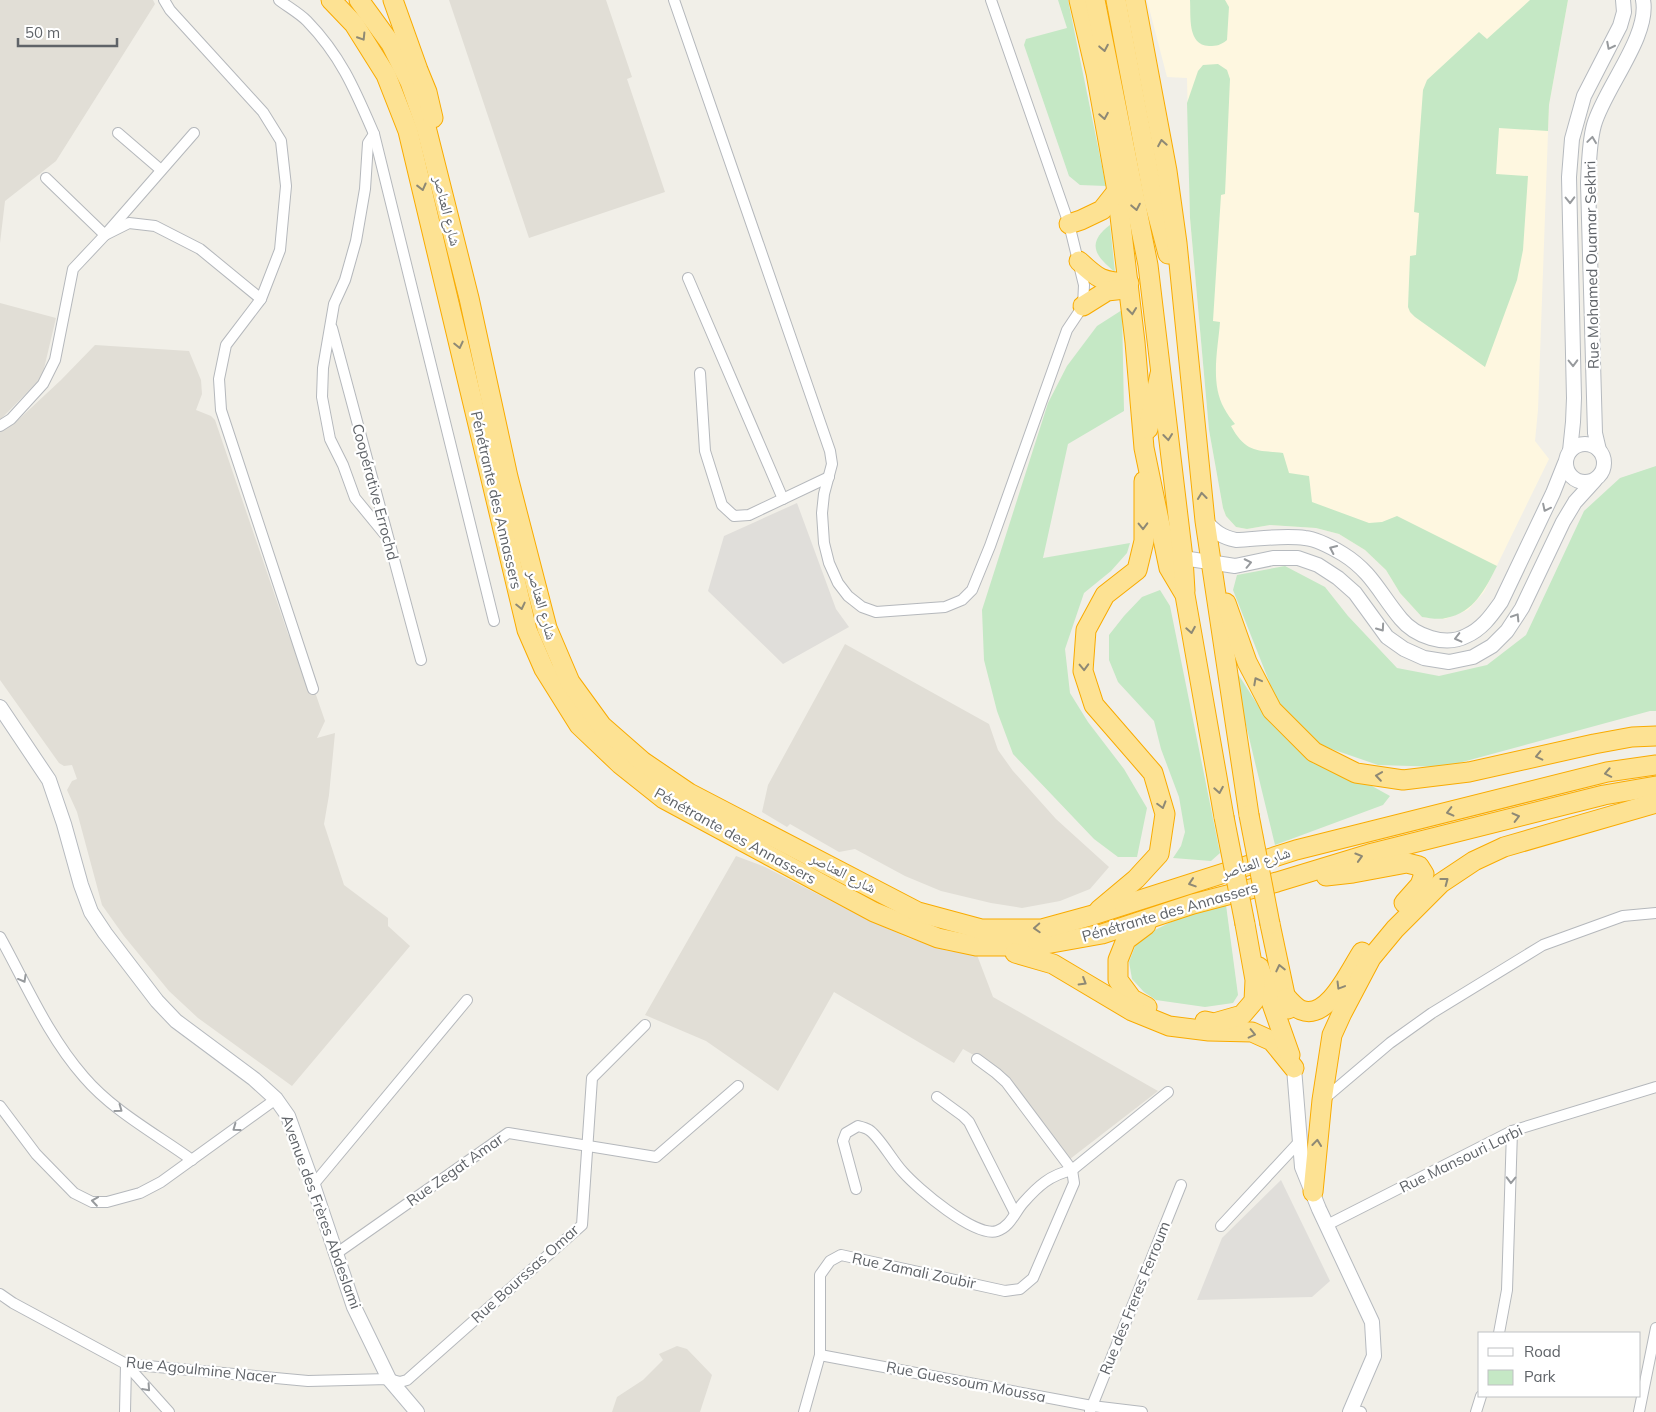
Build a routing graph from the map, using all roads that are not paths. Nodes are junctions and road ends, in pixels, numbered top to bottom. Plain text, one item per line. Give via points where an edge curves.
1 (164, 0) edge
2 (279, 0) edge
3 (331, 0) edge
4 (358, 0) edge
5 (393, 0) edge
6 (674, 0) edge
7 (991, 0) edge
8 (1079, 0) edge
9 (1095, 0) edge
10 (1116, 0) edge
11 (1135, 0) edge
12 (1623, 0) edge
13 (1643, 0) edge
14 (194, 132) dead end
15 (118, 133) dead end
16 (374, 134) junction
17 (161, 170) junction
18 (46, 178) dead end
19 (1118, 191) junction
20 (1069, 224) junction
21 (104, 234) junction
22 (1079, 261) junction
23 (688, 278) dead end
24 (1129, 286) junction
25 (469, 298) junction
26 (261, 299) junction
27 (1083, 306) junction
28 (1184, 315) junction
29 (331, 324) junction
30 (700, 373) dead end
31 (1160, 374) junction
32 (0, 426) edge
33 (1144, 448) junction
34 (1599, 450) junction
35 (1567, 457) junction
36 (829, 478) junction
37 (1595, 480) junction
38 (783, 499) junction
39 (1205, 521) junction
40 (387, 537) junction
41 (1183, 558) junction
42 (1211, 562) junction
43 (1185, 595) junction
44 (494, 620) dead end
45 (421, 660) dead end
46 (313, 689) dead end
47 (0, 707) edge
48 (1656, 736) edge
49 (1656, 765) edge
50 (1656, 786) edge
51 (1656, 803) edge
52 (1278, 882) junction
53 (1656, 913) edge
54 (1092, 915) junction
55 (1161, 915) junction
56 (1245, 924) junction
57 (0, 937) edge
58 (990, 946) junction
59 (1287, 998) junction
60 (467, 1000) dead end
61 (645, 1025) dead end
62 (977, 1059) dead end
63 (1294, 1068) junction
64 (738, 1086) dead end
65 (1656, 1087) edge
66 (1168, 1092) dead end
67 (938, 1097) dead end
68 (276, 1099) junction
69 (1322, 1100) junction
70 (0, 1106) edge
71 (1512, 1131) junction
72 (1300, 1141) junction
73 (587, 1146) junction
74 (192, 1160) junction
75 (1072, 1170) junction
76 (313, 1185) junction
77 (1181, 1185) dead end
78 (856, 1189) dead end
79 (1316, 1200) junction
80 (1015, 1213) junction
81 (1328, 1225) junction
82 (1221, 1226) dead end
83 (336, 1253) junction
84 (0, 1294) edge
85 (1656, 1328) edge
86 (1499, 1332) edge
87 (820, 1355) junction
88 (126, 1364) junction
89 (389, 1379) junction
90 (1481, 1397) edge
91 (1091, 1409) edge
92 (1354, 1411) edge
93 (125, 1412) edge
94 (169, 1412) edge
95 (417, 1412) edge
96 (804, 1412) edge
97 (1142, 1412) edge
98 (1476, 1412) edge
99 (1639, 1412) edge

1 - 26 street via 263,112 281,141 286,186 280,250
2 - 16 street via 305,20 334,52 352,83
3 -> 58 highway, Pénétrante des Annassers via 354,24 386,75 408,131 527,630 544,669 579,725 664,800 795,871 874,912 938,938
4 - 25 highway, شارع العناصر via 391,44 410,82 426,128
5 - 25 highway via 428,92
6 - 36 street via 830,451
7 - 20 street
8 -> 19 highway
9 -> 31 highway via 1148,265
10 - 28 highway via 1154,201
28 -> 11 highway via 1167,171
12 -> 35 street via 1620,26 1584,96 1572,139 1574,398
34 -> 13 street, Rue Mohamed Ouamar Sekhri via 1595,433 1588,183 1590,152 1594,125 1605,97 1641,26
14 - 17 street
15 - 17 street
16 - 29 street via 368,143 365,190 356,241 334,304
16 - 44 street
17 - 21 street
18 - 21 street
19 - 20 highway via 1102,210
19 - 24 highway
20 - 22 street
21 - 26 street via 129,223 155,226 200,249
21 - 32 street via 73,268 55,360 43,384
22 - 24 highway via 1106,282
22 - 27 street via 1084,285
23 - 38 street
24 - 27 highway via 1107,291
24 -> 33 highway
54 -> 25 highway, شارع العناصر via 1042,929 981,929 918,912 689,794 642,761 602,726 570,682 547,628 508,477
26 - 46 street via 226,345 219,379 221,410
27 - 36 street via 1067,330 990,546 972,590 962,600 945,607 876,612 862,607 848,596 829,564 824,543 822,513
39 -> 28 highway
29 - 40 street, Coopérative Errochd
29 - 40 street via 323,368 322,397 330,439 355,498
30 - 38 street via 705,451 722,505 734,516 742,516
31 - 33 highway
31 -> 41 highway
33 - 43 highway via 1169,568
33 -> 54 highway via 1144,541 1137,570 1105,595 1086,630 1083,671 1094,705 1153,773 1164,814 1159,854 1136,879
34 - 35 street via 1584,444 1574,448
34 - 37 street via 1604,464
35 - 37 street via 1568,474 1578,482
35 -> 39 street via 1501,602 1479,628 1465,637 1450,640 1415,632 1402,620 1375,582 1342,554 1306,538 1236,540 1220,536
36 - 38 street
42 -> 37 street via 1235,566 1272,558 1298,558 1318,565 1355,593 1387,637 1404,649 1424,658 1449,662 1473,658 1507,632 1575,502
39 - 42 highway
40 - 45 street, Coopérative Errochd
41 - 42 street
41 - 43 highway
48 -> 42 highway via 1594,744 1469,772 1403,780 1356,773 1314,752 1272,710 1247,662
59 -> 42 highway, bridge via 1250,815
43 -> 56 highway, bridge
47 - 68 street, Avenue des Frères Abdeslami via 49,780 81,885 91,912 105,933 176,1021
49 -> 54 highway, شارع العناصر via 1607,772 1296,850
52 -> 50 highway, Pénétrante des Annassers via 1397,847 1604,795
69 -> 51 highway via 1332,1035 1371,958 1441,883 1474,860 1504,847
52 - 55 highway, Pénétrante des Annassers
52 -> 59 highway via 1353,873 1406,862 1419,866 1424,874 1420,885 1371,939 1328,1003 1311,1013 1300,1010
53 - 69 street via 1623,916 1543,945 1432,1013 1390,1043
55 - 56 highway via 1126,940 1118,960 1118,980 1132,999 1154,1011 1214,1023 1242,1015 1254,1001 1255,980
55 - 58 highway, Pénétrante des Annassers via 1102,934 1035,946
56 - 63 highway
57 -> 74 street via 57,1041 84,1077 114,1105
58 -> 63 highway via 1052,964 1132,1011 1169,1026 1252,1032 1272,1041
59 - 63 highway
60 - 76 street
61 - 73 street, Rue Bourssas Omar via 592,1078
62 - 75 street via 1006,1082
63 - 72 street
64 - 73 street, Rue Zegat Amar via 656,1157
65 - 71 street, Rue Mansouri Larbi
66 - 75 street
67 - 80 street via 969,1122
68 -> 74 street
68 - 76 street, Avenue des Frères Abdeslami via 288,1116
79 -> 69 highway
74 -> 70 street via 140,1193 107,1202 92,1202 74,1193 36,1154
71 - 81 street, Rue Mansouri Larbi
71 -> 86 street via 1507,1290
72 - 79 street via 1302,1167
72 - 82 street
73 - 83 street, Rue Zegat Amar via 508,1133
73 - 89 street, Rue Bourssas Omar via 582,1225 407,1380
75 - 80 street via 1044,1181
75 - 87 street, Rue Zamali Zoubir via 1074,1184 1034,1278 1020,1289 1006,1291 842,1256 830,1261 820,1275
76 - 83 street, Avenue des Frères Abdeslami
77 - 91 street, Rue des Freres Ferroum
78 - 80 street via 843,1141 846,1133 858,1126 870,1131 920,1189 966,1222 985,1231 997,1231 1008,1224
79 - 81 street
81 - 92 street via 1372,1322 1374,1356
83 - 89 street, Avenue des Frères Abdeslami via 354,1307
84 - 88 street, Rue Agoulmine Nacer
85 - 99 street
87 - 91 street, Rue Guessoum Moussa
87 - 96 street, Rue Zamali Zoubir
88 - 89 street, Rue Agoulmine Nacer via 308,1381
88 - 93 street
88 -> 94 street
89 - 95 street, Avenue des Frères Abdeslami
90 - 98 street
91 - 97 street, Rue Guessoum Moussa

